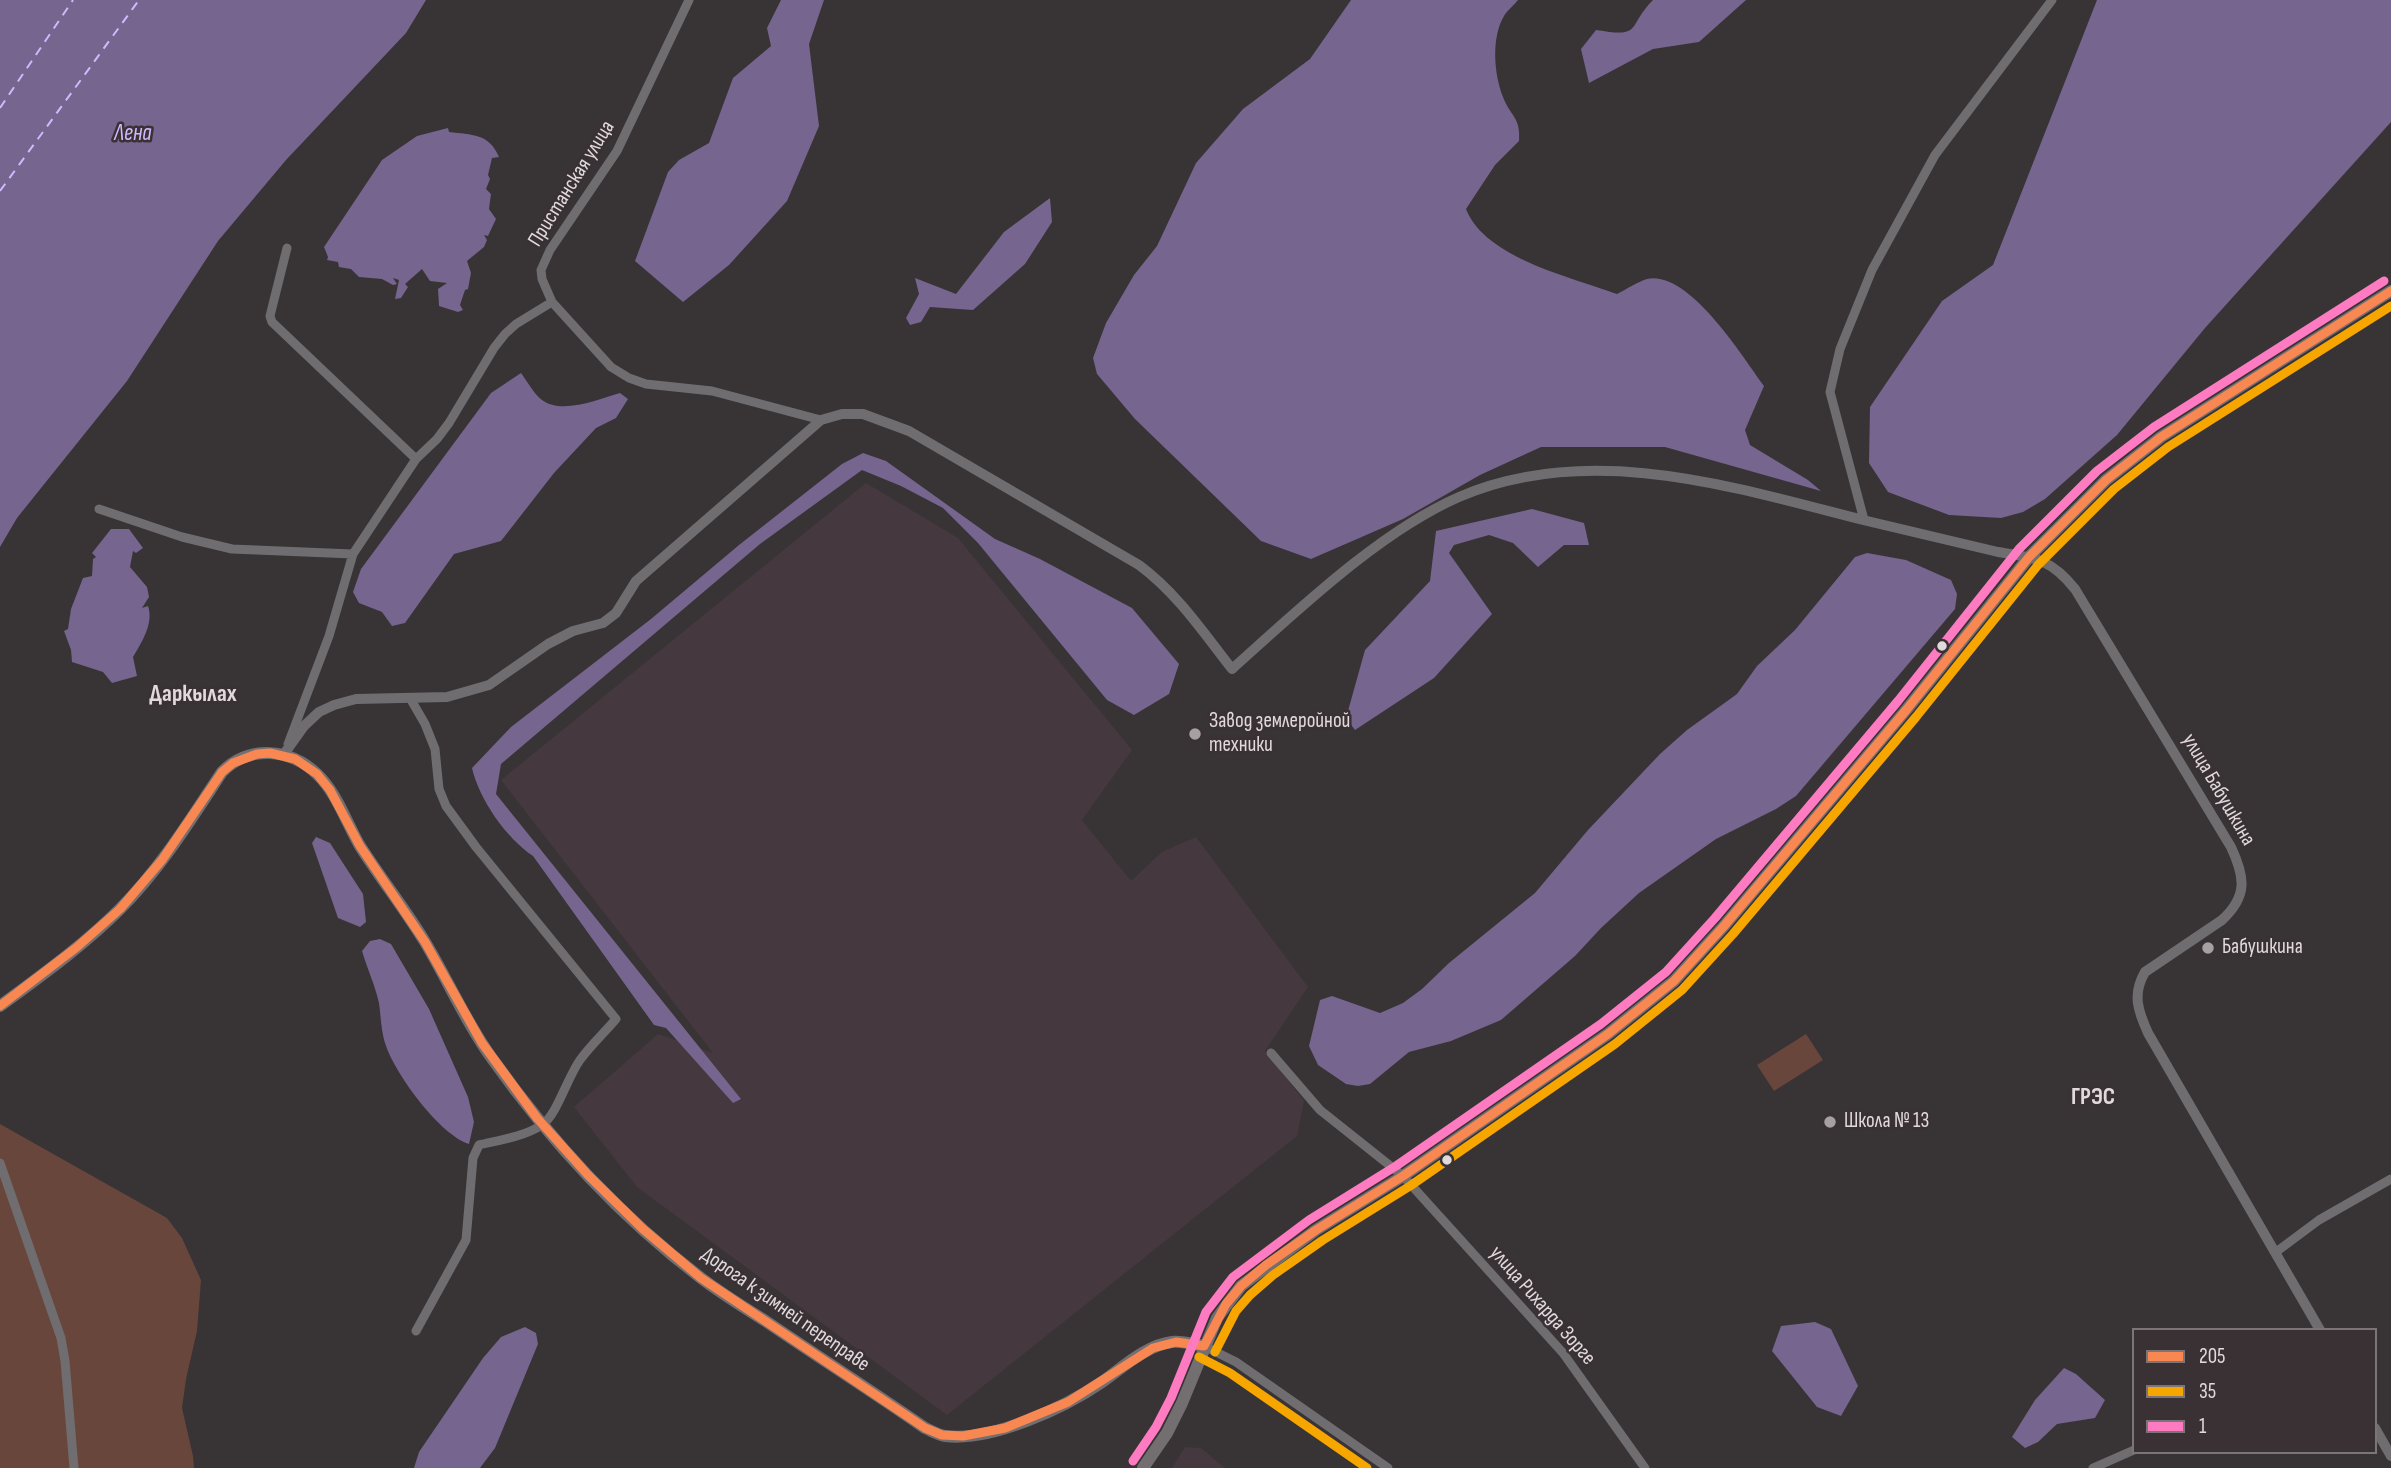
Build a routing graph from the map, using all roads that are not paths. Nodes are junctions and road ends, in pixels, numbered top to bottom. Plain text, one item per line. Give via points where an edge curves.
1 (689, 0) edge
2 (2052, 0) edge
3 (287, 248) dead end
4 (2391, 291) edge
5 (552, 302) junction
6 (821, 420) junction
7 (416, 459) junction
8 (99, 509) dead end
9 (1864, 520) junction
10 (353, 554) junction
11 (2029, 557) junction
12 (410, 698) junction
13 (284, 754) junction
14 (0, 1006) edge
15 (1271, 1053) dead end
16 (543, 1124) junction
17 (0, 1163) edge
18 (1403, 1176) junction
19 (2391, 1179) edge
20 (2276, 1252) junction
21 (2319, 1328) edge
22 (416, 1331) dead end
23 (1204, 1346) junction
24 (2377, 1432) edge
25 (2132, 1451) edge
26 (2391, 1456) edge
27 (74, 1468) edge
28 (1143, 1468) edge
29 (1388, 1468) edge
30 (1645, 1468) edge
31 (2093, 1468) edge

1 - 5 street, Пристанская улица via 618,151 544,261 542,279
2 - 9 street via 1935,155 1872,270 1840,349 1830,392
3 - 7 street via 272,322
4 - 11 main road via 2161,437 2106,480
5 - 6 street, Пристанская улица via 611,367 629,378 712,391
5 - 7 street via 505,334 449,423
6 - 9 street, улица Бабушкина via 863,414 909,431 1139,565 1181,603 1231,669 1396,533 1460,496 1529,475 1598,471 1688,478
6 - 12 street via 636,581 616,613 603,623 548,644 489,685 447,697
7 - 10 street
8 - 10 street via 232,549
9 - 11 street, улица Бабушкина
10 - 13 street via 329,636
11 - 18 main road via 1907,709 1674,981 1608,1034
11 - 20 street, улица Бабушкина via 2055,567 2075,589 2239,865 2241,897 2232,911 2145,972 2138,983 2137,1003 2148,1033
12 - 13 street via 356,699 334,705 304,726
12 - 16 street via 435,749 439,789 446,806 616,1019 580,1059 555,1110
13 - 14 main road via 269,752 233,762 164,858 121,908
13 - 16 main road, Дорога к зимней переправе via 302,762 329,788 360,845 425,941 482,1044
15 - 18 street, улица Рихарда Зорге via 1320,1110
16 - 22 street via 525,1134 480,1145 473,1158 466,1240
16 - 23 main road, Дорога к зимней переправе via 597,1187 701,1279 942,1436 976,1435 1013,1426 1073,1400 1159,1346 1184,1342
17 - 27 street via 61,1338
18 - 23 main road via 1316,1230 1241,1286 1217,1318
18 - 30 street, улица Рихарда Зорге via 1563,1353
19 - 20 street via 2319,1220
20 - 21 street, улица Бабушкина
23 - 28 main road via 1167,1433
23 - 29 street via 1236,1362
24 - 26 street
25 - 31 street

